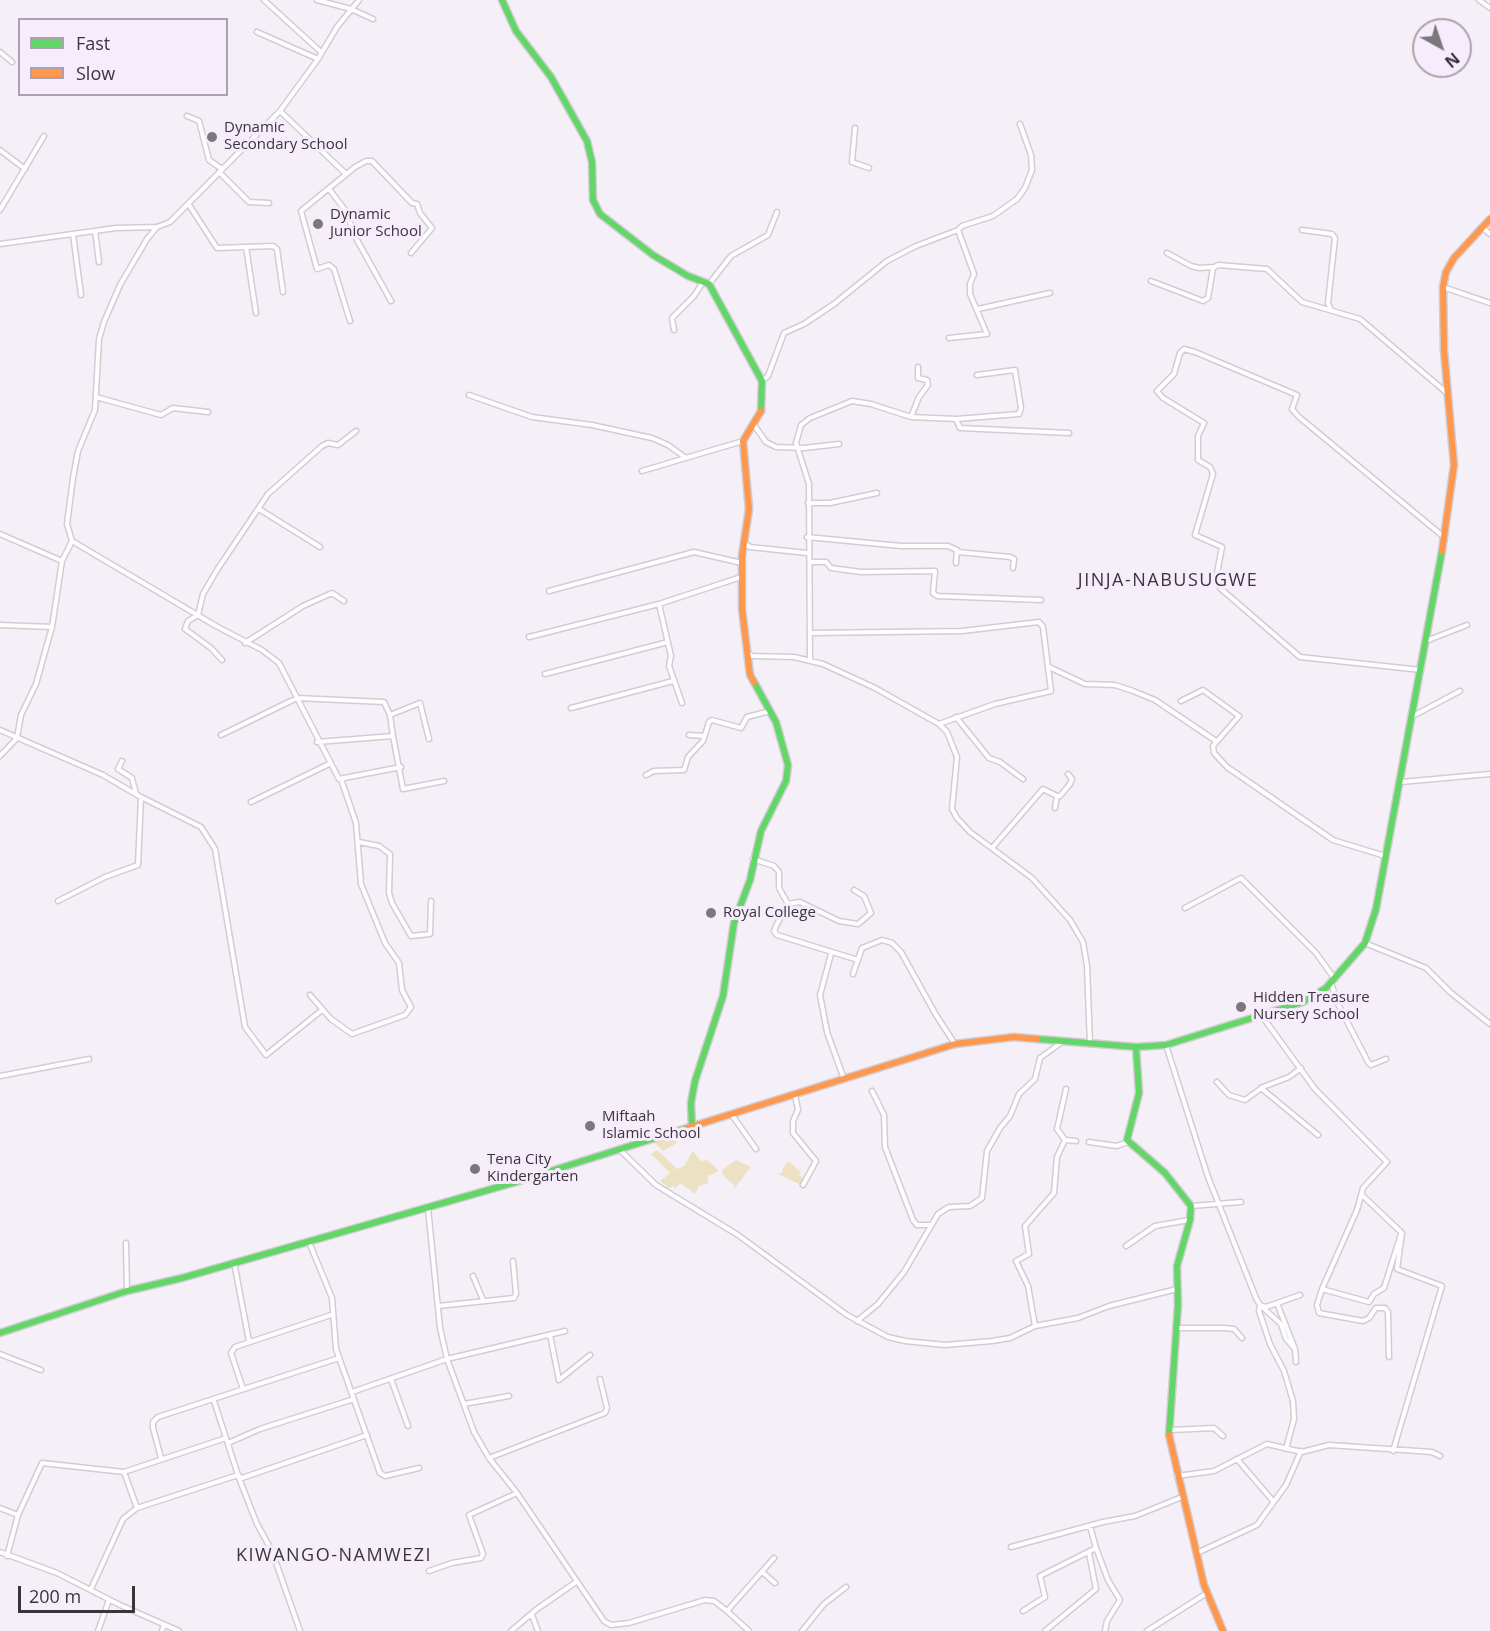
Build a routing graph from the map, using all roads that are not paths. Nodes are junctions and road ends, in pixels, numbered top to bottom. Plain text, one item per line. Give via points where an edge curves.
1 (264, 0) edge
2 (317, 0) edge
3 (359, 0) edge
4 (502, 0) edge
5 (1479, 0) edge
6 (1490, 8) edge
7 (351, 9) junction
8 (373, 19) dead end
9 (257, 32) dead end
10 (0, 52) edge
11 (322, 52) junction
12 (318, 59) junction
13 (12, 62) dead end
14 (280, 111) junction
15 (187, 116) dead end
16 (1020, 124) dead end
17 (855, 128) dead end
18 (44, 136) dead end
19 (0, 150) edge
20 (25, 168) junction
21 (869, 168) dead end
22 (221, 171) junction
23 (346, 174) junction
24 (329, 189) junction
25 (269, 203) dead end
26 (189, 205) junction
27 (0, 210) edge
28 (777, 212) dead end
29 (1490, 219) edge
30 (157, 227) junction
31 (1482, 227) junction
32 (958, 230) junction
33 (1302, 230) dead end
34 (95, 231) junction
35 (73, 234) junction
36 (1490, 234) edge
37 (0, 244) edge
38 (246, 247) junction
39 (411, 252) dead end
40 (1167, 253) dead end
41 (99, 262) dead end
42 (1214, 267) junction
43 (1151, 281) dead end
44 (707, 282) junction
45 (1443, 287) junction
46 (283, 292) dead end
47 (1050, 293) dead end
48 (81, 296) dead end
49 (391, 301) dead end
50 (1490, 303) edge
51 (978, 309) junction
52 (1331, 310) junction
53 (256, 313) dead end
54 (350, 321) dead end
55 (674, 330) dead end
56 (949, 338) dead end
57 (918, 367) dead end
58 (977, 375) dead end
59 (762, 381) junction
60 (1447, 393) junction
61 (469, 395) dead end
62 (96, 398) junction
63 (208, 412) dead end
64 (911, 417) junction
65 (956, 418) junction
66 (754, 425) junction
67 (356, 431) dead end
68 (1069, 433) dead end
69 (743, 441) junction
70 (839, 444) dead end
71 (799, 448) junction
72 (686, 458) junction
73 (642, 471) dead end
74 (877, 493) dead end
75 (808, 503) junction
76 (259, 509) junction
77 (0, 534) edge
78 (807, 537) junction
79 (1445, 537) junction
80 (72, 541) junction
81 (744, 543) junction
82 (320, 547) dead end
83 (958, 552) junction
84 (807, 553) junction
85 (62, 561) junction
86 (810, 562) junction
87 (742, 563) junction
88 (956, 563) dead end
89 (1013, 568) dead end
90 (741, 577) junction
91 (549, 591) dead end
92 (1041, 600) dead end
93 (344, 601) dead end
94 (659, 604) junction
95 (198, 615) junction
96 (0, 625) edge
97 (1467, 625) dead end
98 (52, 627) junction
99 (811, 633) junction
100 (530, 637) dead end
101 (1426, 641) junction
102 (668, 642) junction
103 (245, 643) junction
104 (749, 654) junction
105 (222, 660) dead end
106 (810, 660) junction
107 (1048, 667) junction
108 (1421, 670) junction
109 (545, 674) dead end
110 (673, 681) junction
111 (1460, 691) dead end
112 (297, 698) junction
113 (1181, 701) dead end
114 (682, 703) dead end
115 (572, 708) dead end
116 (770, 711) junction
117 (390, 715) junction
118 (956, 717) junction
119 (1413, 717) junction
120 (939, 724) junction
121 (0, 730) edge
122 (221, 735) dead end
123 (689, 735) dead end
124 (393, 736) junction
125 (704, 736) junction
126 (17, 738) junction
127 (429, 739) dead end
128 (317, 741) junction
129 (1216, 741) junction
130 (0, 756) edge
131 (122, 761) dead end
132 (329, 764) junction
133 (401, 767) junction
134 (1068, 774) dead end
135 (1490, 774) edge
136 (646, 775) dead end
137 (340, 779) junction
138 (1023, 779) dead end
139 (444, 782) dead end
140 (1401, 782) junction
141 (136, 794) junction
142 (1057, 795) junction
143 (141, 797) junction
144 (251, 802) dead end
145 (1055, 808) dead end
146 (359, 842) junction
147 (992, 848) junction
148 (1385, 856) junction
149 (753, 859) junction
150 (854, 890) dead end
151 (58, 901) dead end
152 (431, 901) dead end
153 (788, 904) junction
154 (1185, 908) dead end
155 (1365, 943) junction
156 (831, 954) junction
157 (858, 960) junction
158 (853, 974) dead end
159 (1333, 981) junction
160 (310, 995) dead end
161 (322, 1010) junction
162 (1262, 1015) junction
163 (1490, 1024) edge
164 (1062, 1041) junction
165 (955, 1044) junction
166 (1090, 1044) junction
167 (1166, 1045) junction
168 (1136, 1047) junction
169 (89, 1059) dead end
170 (1386, 1059) dead end
171 (1301, 1068) junction
172 (0, 1076) edge
173 (844, 1079) junction
174 (1217, 1082) dead end
175 (1261, 1088) junction
176 (1066, 1089) dead end
177 (872, 1091) dead end
178 (795, 1094) junction
179 (732, 1115) junction
180 (692, 1127) junction
181 (1318, 1135) dead end
182 (1065, 1140) junction
183 (1076, 1141) dead end
184 (1089, 1142) dead end
185 (1128, 1142) junction
186 (619, 1149) junction
187 (756, 1149) dead end
188 (803, 1185) dead end
189 (1362, 1195) junction
190 (1241, 1202) dead end
191 (1220, 1203) junction
192 (1191, 1206) junction
193 (428, 1208) junction
194 (1190, 1220) junction
195 (932, 1225) junction
196 (1401, 1233) junction
197 (309, 1242) junction
198 (126, 1243) dead end
199 (1126, 1246) dead end
200 (513, 1261) dead end
201 (234, 1262) junction
202 (473, 1276) dead end
203 (1178, 1288) junction
204 (1322, 1289) junction
205 (127, 1291) junction
206 (1300, 1295) dead end
207 (483, 1300) junction
208 (1277, 1303) junction
209 (1260, 1305) junction
210 (438, 1306) junction
211 (331, 1315) junction
212 (857, 1321) junction
213 (1035, 1326) junction
214 (1177, 1328) junction
215 (565, 1331) dead end
216 (0, 1334) edge
217 (550, 1335) junction
218 (1242, 1338) dead end
219 (249, 1341) junction
220 (1294, 1349) junction
221 (0, 1354) edge
222 (590, 1355) dead end
223 (1389, 1357) dead end
224 (339, 1358) junction
225 (447, 1359) junction
226 (1296, 1362) dead end
227 (41, 1370) dead end
228 (391, 1379) junction
229 (600, 1379) dead end
230 (243, 1389) junction
231 (352, 1392) junction
232 (509, 1396) dead end
233 (354, 1399) junction
234 (214, 1401) junction
235 (464, 1404) junction
236 (408, 1426) dead end
237 (1169, 1430) junction
238 (367, 1436) junction
239 (1223, 1436) dead end
240 (227, 1440) junction
241 (1286, 1449) junction
242 (1300, 1451) junction
243 (1393, 1451) junction
244 (1440, 1456) dead end
245 (161, 1458) junction
246 (489, 1458) junction
247 (1237, 1459) junction
248 (419, 1468) dead end
249 (124, 1472) junction
250 (1177, 1476) junction
251 (239, 1477) junction
252 (517, 1493) junction
253 (1183, 1496) junction
254 (1274, 1501) junction
255 (0, 1508) edge
256 (137, 1508) junction
257 (18, 1515) junction
258 (1090, 1526) junction
259 (1011, 1547) dead end
260 (1096, 1548) junction
261 (0, 1552) edge
262 (1089, 1553) junction
263 (1197, 1553) junction
264 (7, 1556) junction
265 (774, 1558) dead end
266 (429, 1571) dead end
267 (762, 1572) junction
268 (576, 1582) junction
269 (775, 1583) dead end
270 (846, 1587) dead end
271 (91, 1589) junction
272 (1207, 1592) junction
273 (109, 1600) junction
274 (727, 1611) junction
275 (1023, 1611) dead end
276 (532, 1615) junction
277 (164, 1624) junction
278 (98, 1631) edge
279 (162, 1631) edge
280 (179, 1631) edge
281 (300, 1631) edge
282 (511, 1631) edge
283 (538, 1631) edge
284 (750, 1631) edge
285 (802, 1631) edge
286 (1045, 1631) edge
287 (1105, 1631) edge
288 (1148, 1631) edge
289 (1224, 1631) edge

1 - 11 street
2 - 7 street
3 - 7 street
4 - 44 street via 516,31 551,77 587,141 593,200 600,214 653,255 688,276
5 - 6 street
7 - 8 street
7 - 11 street
9 - 12 street
10 - 13 street
11 - 12 street
12 - 14 street
14 - 22 street
14 - 23 street
15 - 22 street via 199,121 209,160
16 - 32 street via 1032,162 1026,188 999,213
17 - 21 street via 852,162
18 - 20 street
19 - 20 street
20 - 27 street
22 - 25 street via 249,202
22 - 26 street
23 - 24 street
23 - 39 street via 361,163 372,161 417,204 432,229
24 - 49 street via 345,210
24 - 54 street via 301,211 317,269 329,265 334,269
26 - 30 street via 170,222
26 - 38 street via 216,248
28 - 44 street via 768,235 731,256
29 - 31 street
30 - 34 street
30 - 62 street via 120,285 105,321 99,339
31 - 36 street
31 - 45 street via 1449,264
32 - 51 street via 974,270 970,294
32 - 59 street via 887,261 834,304 784,333 768,376
33 - 52 street via 1332,234 1335,238 1328,303
34 - 35 street
34 - 41 street
35 - 37 street
35 - 48 street
38 - 46 street via 277,249
38 - 53 street
40 - 42 street via 1191,266
42 - 43 street via 1206,301
42 - 52 street via 1267,269 1302,302
44 - 55 street via 672,318
44 - 59 street
45 - 50 street
45 - 60 street
47 - 51 street
51 - 56 street via 986,335
52 - 60 street via 1364,321
57 - 64 street via 918,378 927,380 928,385
58 - 65 street via 1016,370 1019,414
59 - 66 street via 764,403
60 - 79 street via 1454,465
61 - 72 street via 532,417 652,438
62 - 63 street via 161,415 173,408
62 - 80 street via 73,478 67,524
64 - 65 street
64 - 71 street via 852,401 801,425 796,443
65 - 68 street via 960,428
66 - 69 street
66 - 71 street via 766,442 776,447
67 - 76 street via 338,445 322,446 268,495
69 - 72 street
69 - 81 street via 749,508
70 - 71 street
71 - 75 street via 808,484
72 - 73 street
74 - 75 street via 830,503
75 - 78 street
76 - 82 street
76 - 95 street via 217,570
77 - 85 street
78 - 83 street via 948,546
78 - 84 street
79 - 101 street
79 - 108 street via 1299,417 1292,409 1297,395 1195,352 1184,349 1180,353 1174,374 1158,391 1204,423 1198,436 1198,460 1210,467 1212,474 1195,535 1222,547 1217,573 1220,588 1300,657
80 - 85 street
80 - 95 street
81 - 84 street via 750,547
81 - 87 street
83 - 88 street
83 - 89 street via 1010,557 1014,560
84 - 86 street
85 - 98 street
86 - 92 street via 826,562 831,568 861,572 935,571 933,593 937,596
86 - 99 street
87 - 90 street
87 - 91 street via 694,552
90 - 94 street
90 - 104 street
93 - 103 street via 332,593 303,606
94 - 100 street
94 - 102 street
95 - 103 street
95 - 105 street via 188,621 185,630
96 - 98 street
97 - 101 street
98 - 126 street via 36,684 21,715
99 - 106 street
99 - 107 street via 962,631 1039,622
101 - 108 street
102 - 109 street
102 - 110 street
103 - 112 street via 279,663
104 - 106 street
104 - 116 street via 750,675
106 - 120 street via 847,674
107 - 118 street via 1051,691
107 - 129 street via 1085,684 1115,685 1155,700
108 - 119 street
110 - 114 street
110 - 115 street
111 - 119 street
112 - 117 street via 384,702
112 - 122 street
112 - 128 street
113 - 129 street via 1203,690 1239,716
116 - 125 street via 747,717 741,728 712,720
116 - 149 street via 788,765 786,781 761,831
117 - 124 street
117 - 127 street via 420,703
118 - 120 street
118 - 138 street via 989,758
119 - 140 street
120 - 147 street via 952,740 957,757 954,813 970,832
121 - 126 street
123 - 125 street
124 - 128 street
124 - 133 street
125 - 136 street via 684,770
126 - 130 street
126 - 141 street via 103,775
128 - 132 street
129 - 148 street via 1214,753 1227,767 1319,830 1339,842
131 - 141 street via 118,769 132,778
132 - 137 street
132 - 144 street
133 - 137 street
133 - 139 street via 404,789
134 - 142 street via 1070,784
135 - 140 street
137 - 146 street
140 - 148 street
141 - 143 street
142 - 145 street
142 - 147 street via 1043,789
143 - 151 street via 139,863
143 - 161 street via 199,825 214,846 245,1027 263,1052 269,1054
146 - 152 street via 379,846 390,854 388,886 392,903 411,936 430,934
146 - 161 street via 361,884 385,943 399,963 402,990 411,1007 405,1015 352,1034
147 - 166 street via 1032,878 1070,920 1083,942
148 - 155 street via 1376,909
149 - 153 street via 774,866 779,872 779,888
149 - 180 street via 750,880 734,923 719,1009 695,1081
150 - 153 street via 864,896 871,913 858,924 839,921 800,902
153 - 156 street via 774,932
154 - 159 street via 1241,878 1316,952
155 - 159 street
155 - 163 street via 1426,968
156 - 157 street
156 - 173 street via 820,995 827,1032
157 - 158 street
157 - 165 street via 865,946 887,940 897,946
159 - 162 street via 1303,1002
159 - 170 street via 1338,1004 1368,1062 1371,1065
160 - 161 street
162 - 167 street
162 - 171 street
164 - 165 street via 1014,1037
164 - 166 street
164 - 195 street via 1040,1058 1035,1079 1019,1094 987,1151 982,1198 967,1207 945,1209
165 - 173 street
166 - 168 street
167 - 168 street
167 - 191 street
168 - 185 street via 1139,1093
169 - 172 street
171 - 175 street
171 - 189 street via 1328,1103 1387,1162 1363,1188
173 - 178 street
174 - 175 street via 1241,1101
175 - 181 street
176 - 182 street via 1057,1129
177 - 195 street via 884,1114 885,1147 913,1220 917,1225
178 - 179 street
178 - 188 street via 798,1110 793,1133 816,1161
179 - 180 street
179 - 187 street
180 - 186 street
182 - 183 street
182 - 213 street via 1057,1156 1054,1193 1025,1226 1029,1254 1016,1262 1028,1286
184 - 185 street via 1117,1146
185 - 192 street via 1165,1173
186 - 193 street
186 - 212 street via 656,1185 738,1235
189 - 196 street
189 - 204 street
190 - 191 street
191 - 192 street
191 - 209 street
192 - 194 street
193 - 197 street
193 - 210 street
194 - 199 street via 1155,1226
194 - 203 street via 1179,1252
195 - 212 street via 904,1272 878,1304
196 - 204 street via 1384,1288 1369,1302
196 - 243 street via 1397,1269 1442,1286
197 - 201 street
197 - 211 street via 332,1298
198 - 205 street
200 - 207 street via 515,1297
201 - 205 street
201 - 219 street
202 - 207 street
203 - 213 street via 1078,1318
203 - 214 street
204 - 223 street via 1319,1313 1363,1321 1376,1308 1385,1308
205 - 216 street
206 - 208 street
207 - 210 street
208 - 209 street
208 - 220 street
209 - 220 street via 1281,1324
209 - 241 street via 1270,1344 1293,1401 1294,1419
210 - 225 street
211 - 219 street
211 - 224 street
212 - 213 street via 905,1341 945,1345 1002,1340
214 - 218 street via 1234,1329
214 - 237 street
215 - 217 street
217 - 222 street via 559,1380
217 - 225 street
219 - 230 street via 232,1351
220 - 226 street
221 - 227 street
224 - 230 street
224 - 231 street
225 - 228 street
225 - 235 street
228 - 231 street
228 - 236 street
229 - 246 street via 605,1413
230 - 234 street
231 - 233 street
232 - 235 street
233 - 238 street
233 - 240 street
234 - 240 street
234 - 245 street via 155,1420 153,1428
235 - 246 street
237 - 239 street via 1214,1428
237 - 250 street
238 - 248 street via 383,1476
238 - 251 street
240 - 245 street
240 - 251 street
241 - 242 street
241 - 247 street via 1267,1444
242 - 243 street via 1329,1445
242 - 254 street via 1286,1485
243 - 244 street via 1432,1452
245 - 249 street
246 - 252 street
247 - 250 street via 1214,1471
247 - 254 street
249 - 256 street
249 - 257 street via 44,1462 38,1466
250 - 253 street
251 - 256 street
251 - 281 street via 272,1551
252 - 266 street via 469,1515 483,1554 481,1558
252 - 268 street
253 - 258 street via 1135,1516
253 - 263 street
254 - 263 street via 1257,1525
255 - 257 street
256 - 271 street via 123,1519
257 - 264 street
258 - 259 street
258 - 260 street
260 - 262 street
260 - 287 street via 1120,1600
261 - 264 street
262 - 275 street via 1040,1576 1045,1597
262 - 286 street via 1096,1589
263 - 272 street
264 - 271 street
265 - 267 street
267 - 269 street
267 - 274 street
268 - 274 street via 611,1625 705,1600 714,1601
268 - 276 street
270 - 285 street via 824,1604
271 - 273 street
272 - 288 street
272 - 289 street
273 - 277 street
273 - 278 street
274 - 284 street
276 - 282 street
276 - 283 street
277 - 279 street
277 - 280 street

